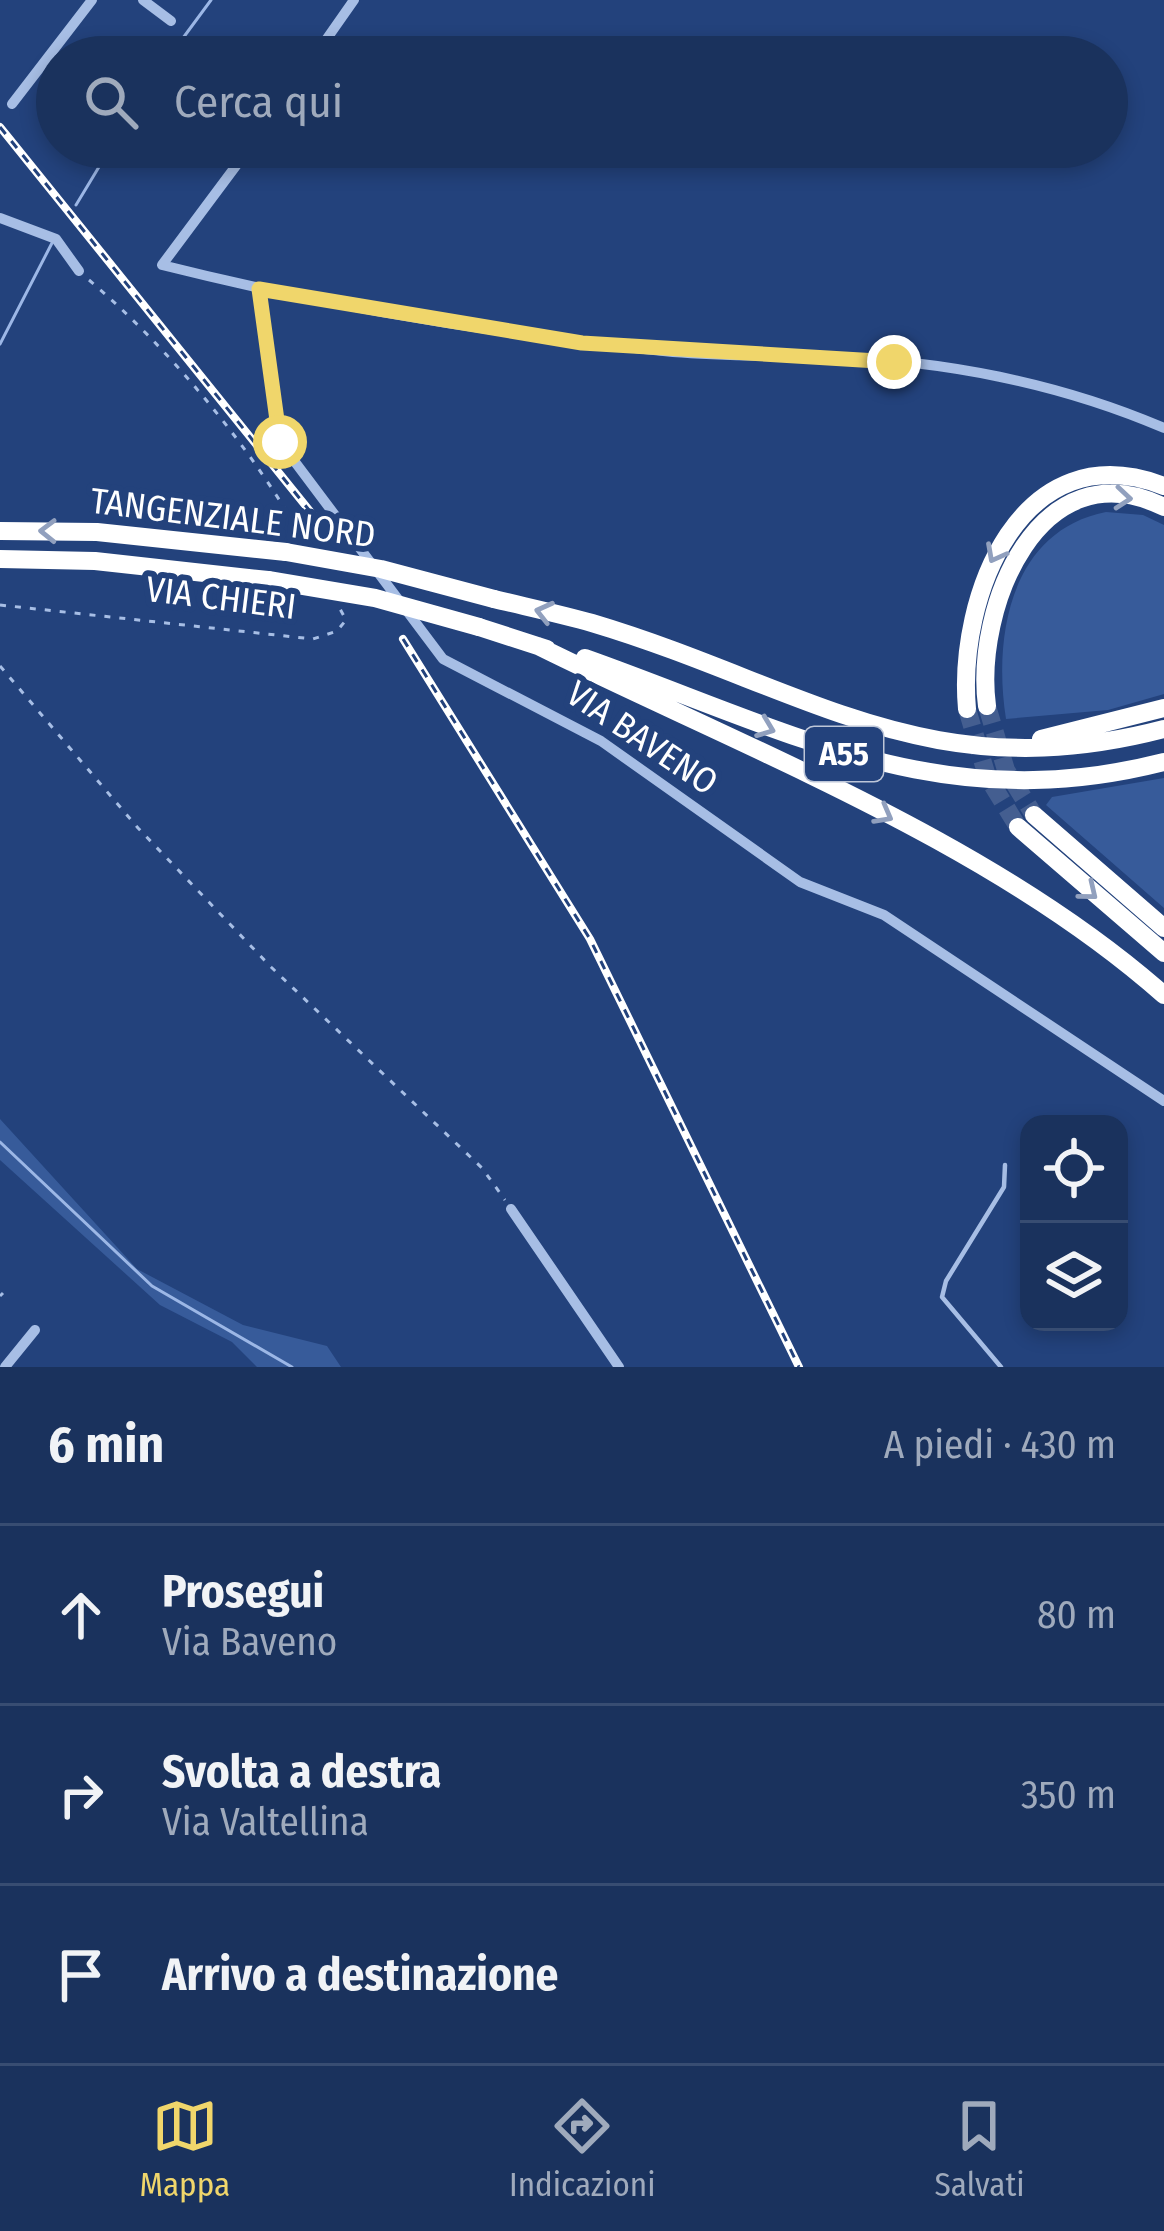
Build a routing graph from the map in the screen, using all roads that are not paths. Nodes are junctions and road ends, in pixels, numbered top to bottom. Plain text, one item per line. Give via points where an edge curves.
1 (92, 0) edge
2 (143, 0) edge
3 (355, 0) edge
4 (171, 21) dead end
5 (64, 36) edge
6 (329, 36) edge
7 (36, 73) edge
8 (12, 104) dead end
9 (234, 168) edge
10 (0, 218) edge
11 (79, 272) road end
12 (259, 289) junction
13 (1164, 428) edge
14 (1164, 486) edge
15 (1164, 507) edge
16 (0, 531) edge
17 (0, 559) edge
18 (538, 646) junction
19 (1164, 708) edge
20 (1164, 729) edge
21 (1012, 747) junction
22 (1164, 762) edge
23 (1164, 928) edge
24 (1164, 953) edge
25 (1164, 995) edge
26 (1164, 1100) edge
27 (1005, 1165) dead end
28 (511, 1209) road end
29 (35, 1330) dead end
30 (5, 1367) edge
31 (619, 1367) edge
32 (1001, 1367) edge

1 - 5 street
2 - 4 street
3 - 6 street
7 - 8 street
9 - 12 street via 162,265
10 - 11 street via 56,239
12 - 13 street via 582,343 958,372 1066,390
12 - 26 street, VIA BAVENO via 280,442 442,659 601,741 800,882 884,916
14 -> 15 highway via 1123,477 1070,484 1014,525 970,618 977,707 987,630 1011,564 1035,531 1060,511 1106,496
21 -> 16 highway, TANGENZIALE NORD / A55, bridge via 865,726 594,624 381,569 97,532
17 - 18 highway, TANGENZIALE NORD / A55, bridge via 268,580 375,598
18 -> 22 highway, A55 via 801,741 925,775 1071,781
18 -> 25 highway, A55 via 776,755 1016,888
19 - 21 highway, A55
20 - 21 highway, A55
23 -> 24 highway via 1026,821
27 - 32 lane via 1006,1182 942,1297
28 - 31 street
29 - 30 street

